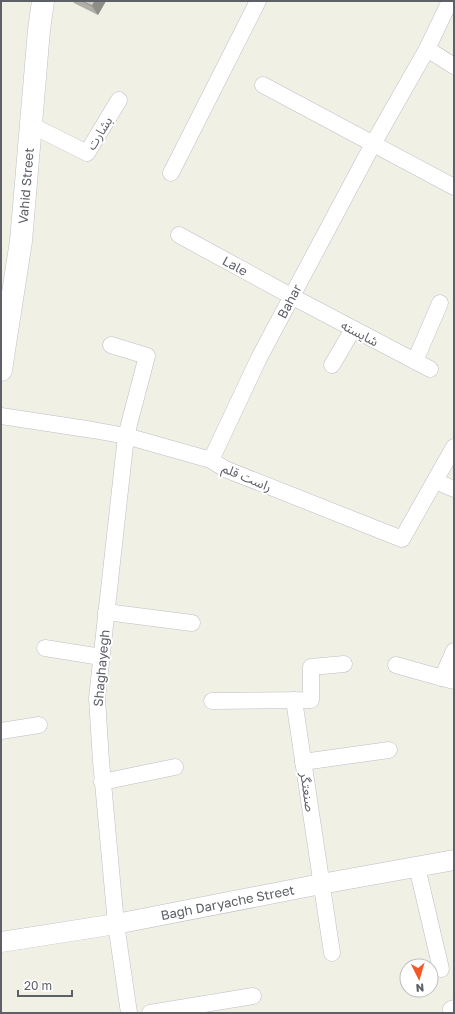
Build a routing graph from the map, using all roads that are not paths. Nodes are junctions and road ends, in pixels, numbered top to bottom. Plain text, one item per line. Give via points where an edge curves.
1 (43, 1) edge
2 (258, 1) edge
3 (450, 1) edge
4 (427, 49) junction
5 (454, 66) edge
6 (263, 85) dead end
7 (119, 100) dead end
8 (31, 125) junction
9 (373, 144) junction
10 (171, 173) dead end
11 (454, 187) edge
12 (179, 235) dead end
13 (291, 296) junction
14 (440, 303) dead end
15 (353, 329) junction
16 (111, 345) dead end
17 (415, 361) junction
18 (332, 365) dead end
19 (430, 369) dead end
20 (1, 370) edge
21 (1, 416) edge
22 (126, 436) junction
23 (454, 447) edge
24 (211, 460) junction
25 (435, 480) junction
26 (454, 490) edge
27 (106, 612) junction
28 (192, 623) dead end
29 (45, 648) dead end
30 (454, 652) edge
31 (101, 657) junction
32 (344, 664) dead end
33 (396, 665) dead end
34 (448, 679) edge
35 (294, 700) junction
36 (212, 701) dead end
37 (39, 725) dead end
38 (1, 731) edge
39 (389, 750) dead end
40 (303, 762) junction
41 (175, 767) dead end
42 (102, 782) junction
43 (454, 860) edge
44 (417, 866) junction
45 (322, 884) junction
46 (116, 924) junction
47 (1, 942) edge
48 (332, 953) dead end
49 (441, 969) dead end
50 (253, 996) dead end
51 (129, 1013) edge
52 (150, 1013) edge

1 - 8 main road, Vahid Street
2 - 10 street
3 - 4 street, Bahar
4 - 5 street
4 - 9 street, Bahar
6 - 9 street
7 - 8 street, بشارت via 87,153
8 - 20 main road, Vahid Street via 21,241
9 - 11 street
9 - 13 street, Bahar
12 - 13 street, Lale
13 - 15 street, شایسته
13 - 24 street, Bahar via 258,358
14 - 17 street
15 - 17 street, شایسته
15 - 18 street
16 - 22 street, Shaghayegh via 147,356
17 - 19 street, شایسته
21 - 22 street, راست قلم
22 - 24 street, راست قلم
22 - 27 street, Shaghayegh
23 - 25 street
24 - 25 street, راست قلم via 225,469 402,539
25 - 26 street
27 - 28 street
27 - 31 street, Shaghayegh
29 - 31 street
30 - 34 street
31 - 42 street, Shaghayegh via 97,698
32 - 35 street via 310,667 311,700
33 - 34 street
35 - 36 street
35 - 40 street, صنعتگر
37 - 38 street
39 - 40 street
40 - 45 street, صنعتگر
41 - 42 street
42 - 46 street, Shaghayegh
43 - 44 street, Bagh Daryache Street
44 - 45 street, Bagh Daryache Street
44 - 49 street
45 - 46 street, Bagh Daryache Street
45 - 48 street, صنعتگر
46 - 47 street, Bagh Daryache Street
46 - 51 street, Shaghayegh
50 - 52 street

